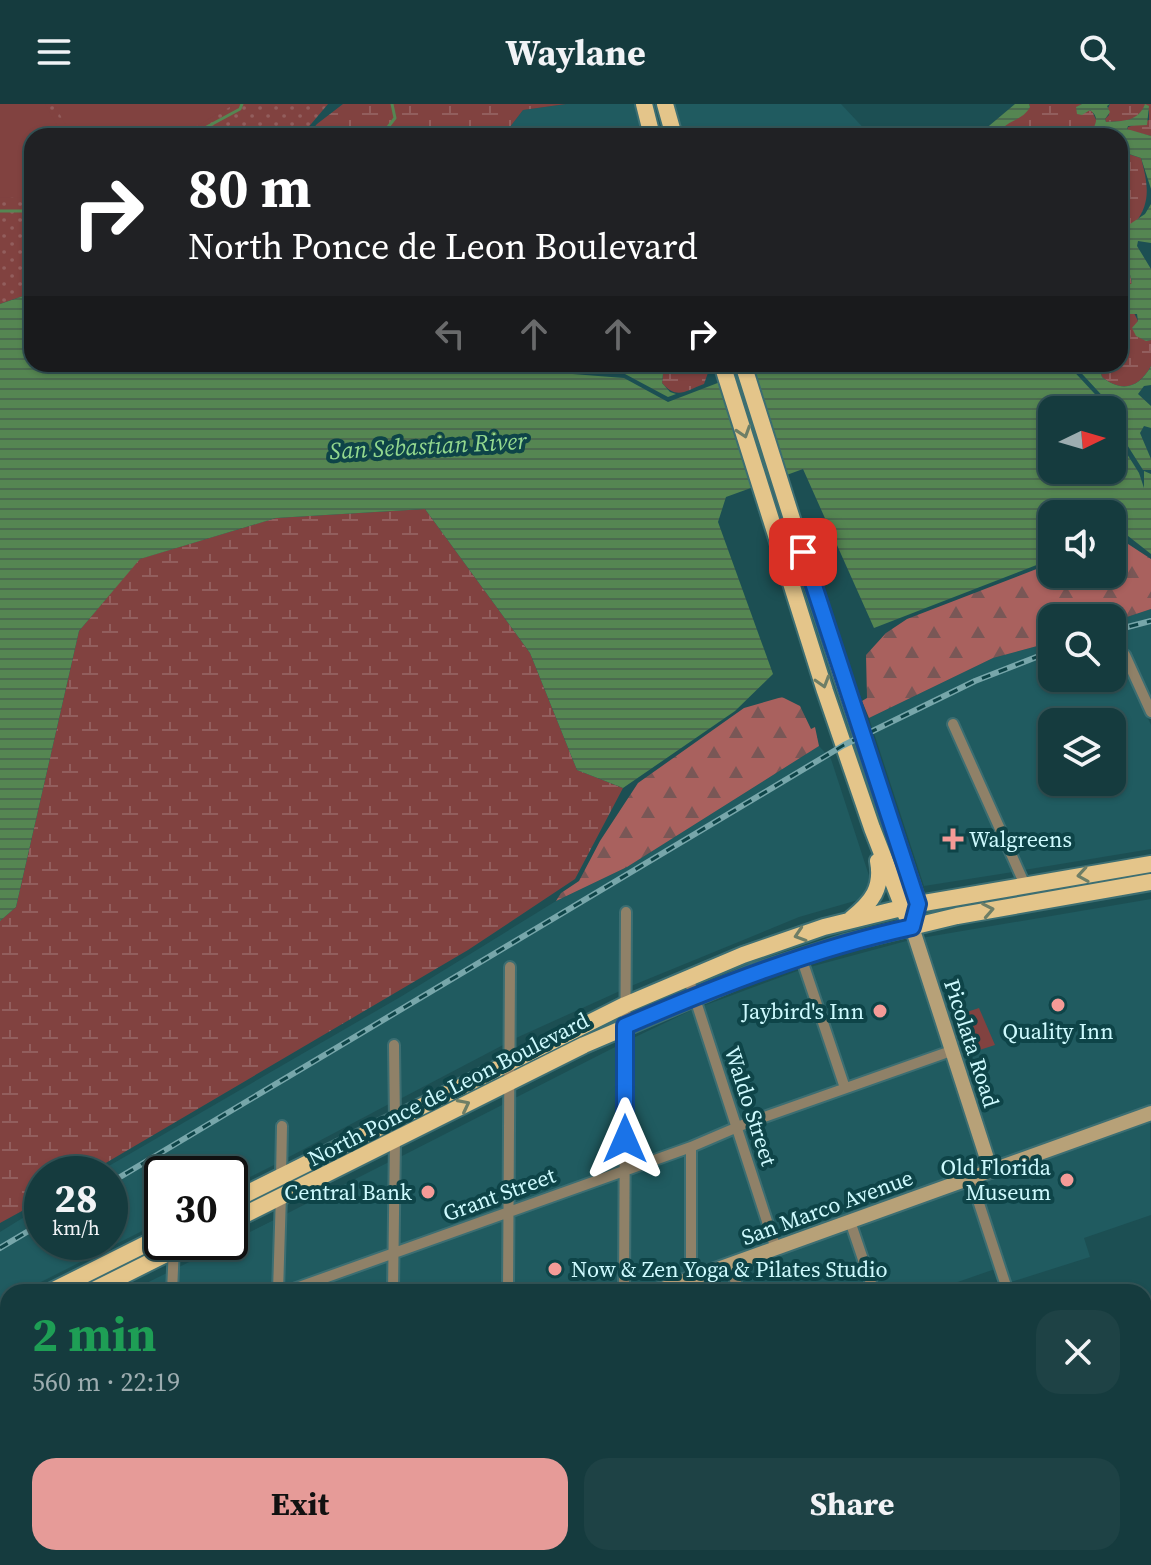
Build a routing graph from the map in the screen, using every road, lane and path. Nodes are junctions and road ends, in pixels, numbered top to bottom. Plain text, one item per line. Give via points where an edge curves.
1 (644, 104) edge
2 (665, 104) edge
3 (650, 128) edge
4 (672, 128) edge
5 (725, 372) edge
6 (746, 372) edge
7 (1126, 657) edge
8 (1150, 706) edge
9 (953, 724) dead end
10 (872, 828) junction
11 (1151, 864) edge
12 (1151, 882) edge
13 (1025, 885) junction
14 (910, 905) junction
15 (626, 912) dead end
16 (848, 921) junction
17 (912, 927) junction
18 (801, 957) junction
19 (510, 967) dead end
20 (688, 977) junction
21 (694, 996) junction
22 (625, 1005) junction
23 (625, 1026) junction
24 (394, 1045) dead end
25 (951, 1051) junction
26 (510, 1062) junction
27 (510, 1082) junction
28 (845, 1088) junction
29 (1151, 1113) edge
30 (395, 1120) junction
31 (282, 1126) dead end
32 (736, 1129) junction
33 (395, 1140) junction
34 (691, 1147) junction
35 (625, 1170) junction
36 (991, 1171) junction
37 (281, 1177) junction
38 (971, 1179) junction
39 (248, 1193) edge
40 (280, 1197) junction
41 (508, 1212) junction
42 (248, 1213) edge
43 (850, 1221) junction
44 (144, 1245) edge
45 (776, 1249) junction
46 (393, 1253) junction
47 (148, 1260) edge
48 (173, 1260) edge
49 (730, 1265) junction
50 (691, 1279) junction
51 (66, 1284) edge
52 (105, 1284) edge
53 (172, 1284) edge
54 (278, 1284) edge
55 (307, 1284) edge
56 (393, 1284) edge
57 (508, 1284) edge
58 (624, 1284) edge
59 (677, 1284) edge
60 (736, 1284) edge
61 (871, 1284) edge
62 (1005, 1284) edge

1 - 3 highway
2 - 4 highway
5 -> 10 highway
6 - 14 highway
7 - 8 street
9 - 13 street
10 - 14 highway
10 - 16 highway via 878,889
11 -> 13 highway, North Ponce de Leon Boulevard
17 -> 12 highway, North Ponce de Leon Boulevard
13 - 14 highway, North Ponce de Leon Boulevard
14 - 16 highway, North Ponce de Leon Boulevard
14 - 17 highway
15 - 22 street
16 -> 20 highway, North Ponce de Leon Boulevard
17 - 18 highway, North Ponce de Leon Boulevard
17 - 25 main road, Picolata Road
18 - 21 highway, North Ponce de Leon Boulevard
18 - 28 street
19 - 26 street
20 - 21 street, Waldo Street
20 - 22 highway, North Ponce de Leon Boulevard
21 - 23 highway, North Ponce de Leon Boulevard
21 - 32 street, Waldo Street
22 - 23 street
22 - 26 highway, North Ponce de Leon Boulevard
23 - 27 highway, North Ponce de Leon Boulevard
23 - 35 street
24 - 30 street
25 - 28 street, Grant Street
25 - 36 main road, Picolata Road
26 - 27 street
26 - 30 highway, North Ponce de Leon Boulevard
33 -> 27 highway, North Ponce de Leon Boulevard
27 - 41 street
28 - 32 street, Grant Street
29 - 36 main road, San Marco Avenue
30 - 33 street
30 - 37 highway, North Ponce de Leon Boulevard
31 - 37 street
32 - 34 street, Grant Street
32 - 45 street, Waldo Street
33 - 40 highway, North Ponce de Leon Boulevard
33 - 46 street
34 - 35 street, Grant Street
34 - 50 street
35 - 41 street, Grant Street
35 - 58 street
36 - 38 main road, San Marco Avenue
37 - 39 highway, North Ponce de Leon Boulevard
37 - 40 street
38 - 43 main road, San Marco Avenue
38 - 62 street
40 - 42 highway, North Ponce de Leon Boulevard
40 - 54 street
41 - 46 street, Grant Street
41 - 57 street
43 - 45 main road, San Marco Avenue
43 - 61 street
44 - 51 highway
45 - 49 main road, San Marco Avenue
46 - 55 street, Grant Street
46 - 56 street
47 - 52 highway
48 - 53 street
49 - 50 main road, San Marco Avenue
49 - 60 street
50 - 59 main road, San Marco Avenue

